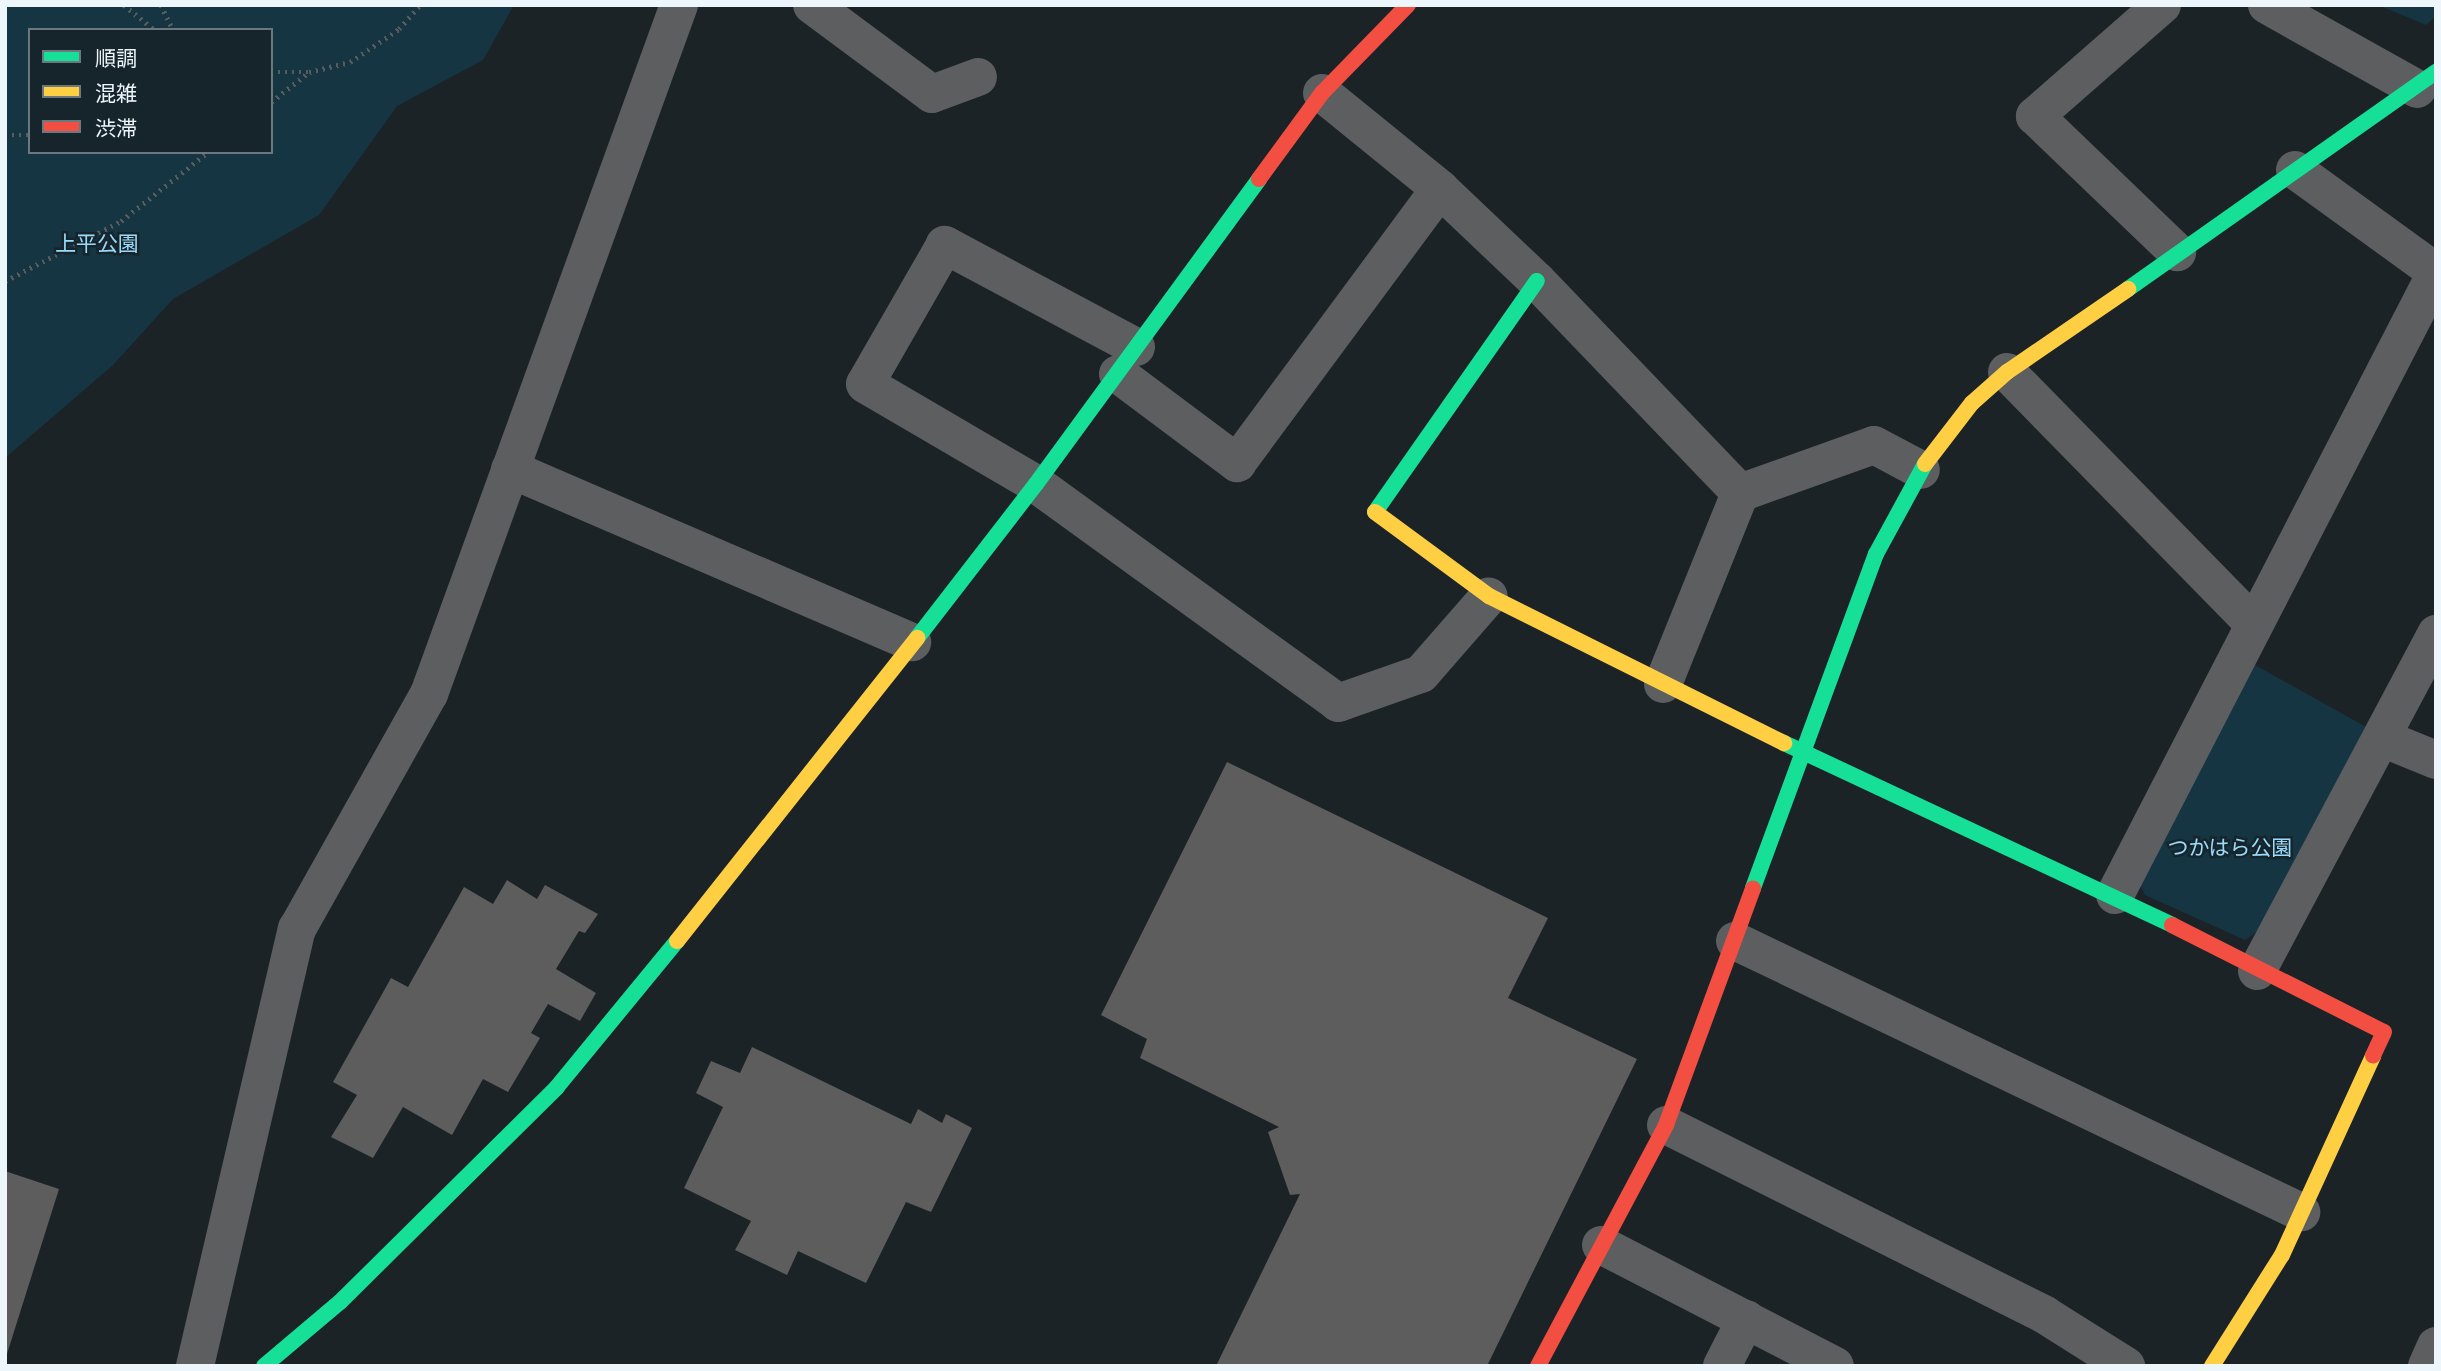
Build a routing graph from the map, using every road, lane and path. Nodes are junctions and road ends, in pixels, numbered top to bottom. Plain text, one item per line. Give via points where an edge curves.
1 (124, 5) edge
2 (161, 5) edge
3 (419, 5) edge
4 (679, 5) edge
5 (812, 5) edge
6 (1408, 5) edge
7 (2162, 5) edge
8 (2267, 5) edge
9 (153, 28) edge
10 (172, 28) edge
11 (273, 72) edge
12 (309, 72) junction
13 (978, 77) dead end
14 (2426, 80) edge
15 (1322, 93) junction
16 (273, 100) edge
17 (5, 135) edge
18 (28, 135) edge
19 (205, 154) edge
20 (2295, 170) junction
21 (1440, 189) junction
22 (2177, 252) junction
23 (2436, 273) edge
24 (5, 281) edge
25 (1537, 281) junction
26 (1127, 361) junction
27 (2007, 372) junction
28 (510, 470) junction
29 (1921, 470) junction
30 (1037, 484) junction
31 (1740, 494) junction
32 (1489, 597) junction
33 (2253, 623) junction
34 (2436, 634) edge
35 (912, 642) junction
36 (1663, 684) junction
37 (2382, 738) junction
38 (1803, 753) junction
39 (2436, 760) edge
40 (2115, 895) junction
41 (1735, 942) junction
42 (2257, 971) junction
43 (1666, 1125) junction
44 (2301, 1212) junction
45 (1601, 1245) junction
46 (1746, 1319) junction
47 (2436, 1346) edge
48 (195, 1366) edge
49 (264, 1366) edge
50 (1538, 1366) edge
51 (1722, 1366) edge
52 (1835, 1366) edge
53 (2126, 1366) edge
54 (2212, 1366) edge
55 (2427, 1366) edge

1 - 9 path
2 - 10 path
3 - 12 path via 399,29 350,62
4 - 28 street
5 - 13 street via 932,94
6 - 15 street
7 - 22 street via 2035,117
8 - 14 street
11 - 12 path
12 - 16 path
14 - 20 street
15 - 21 street
15 - 26 street
17 - 18 path
19 - 24 path via 121,221
20 - 22 street
20 - 23 street
21 - 25 street
21 - 26 street via 1237,463
22 - 27 street
23 - 33 street
25 - 31 street
25 - 32 street via 1373,511
26 - 30 street
26 - 30 street via 945,245 865,384
27 - 29 street via 1972,403
27 - 33 street
28 - 35 street
28 - 48 street via 429,694 297,929
29 - 31 street via 1874,444
29 - 38 street via 1876,554
30 - 32 street via 1338,703 1421,674
30 - 35 street
31 - 36 street
32 - 36 street
33 - 40 street
34 - 37 street
35 - 49 street via 782,812 557,1087 340,1302
36 - 38 street
37 - 39 street
37 - 42 street
38 - 40 street
38 - 41 street
40 - 42 street
41 - 43 street
41 - 44 street
42 - 44 street via 2384,1032
43 - 45 street
43 - 53 street via 2045,1315
44 - 54 street via 2282,1255
45 - 46 street
45 - 50 street
46 - 51 street
46 - 52 street
47 - 55 street

